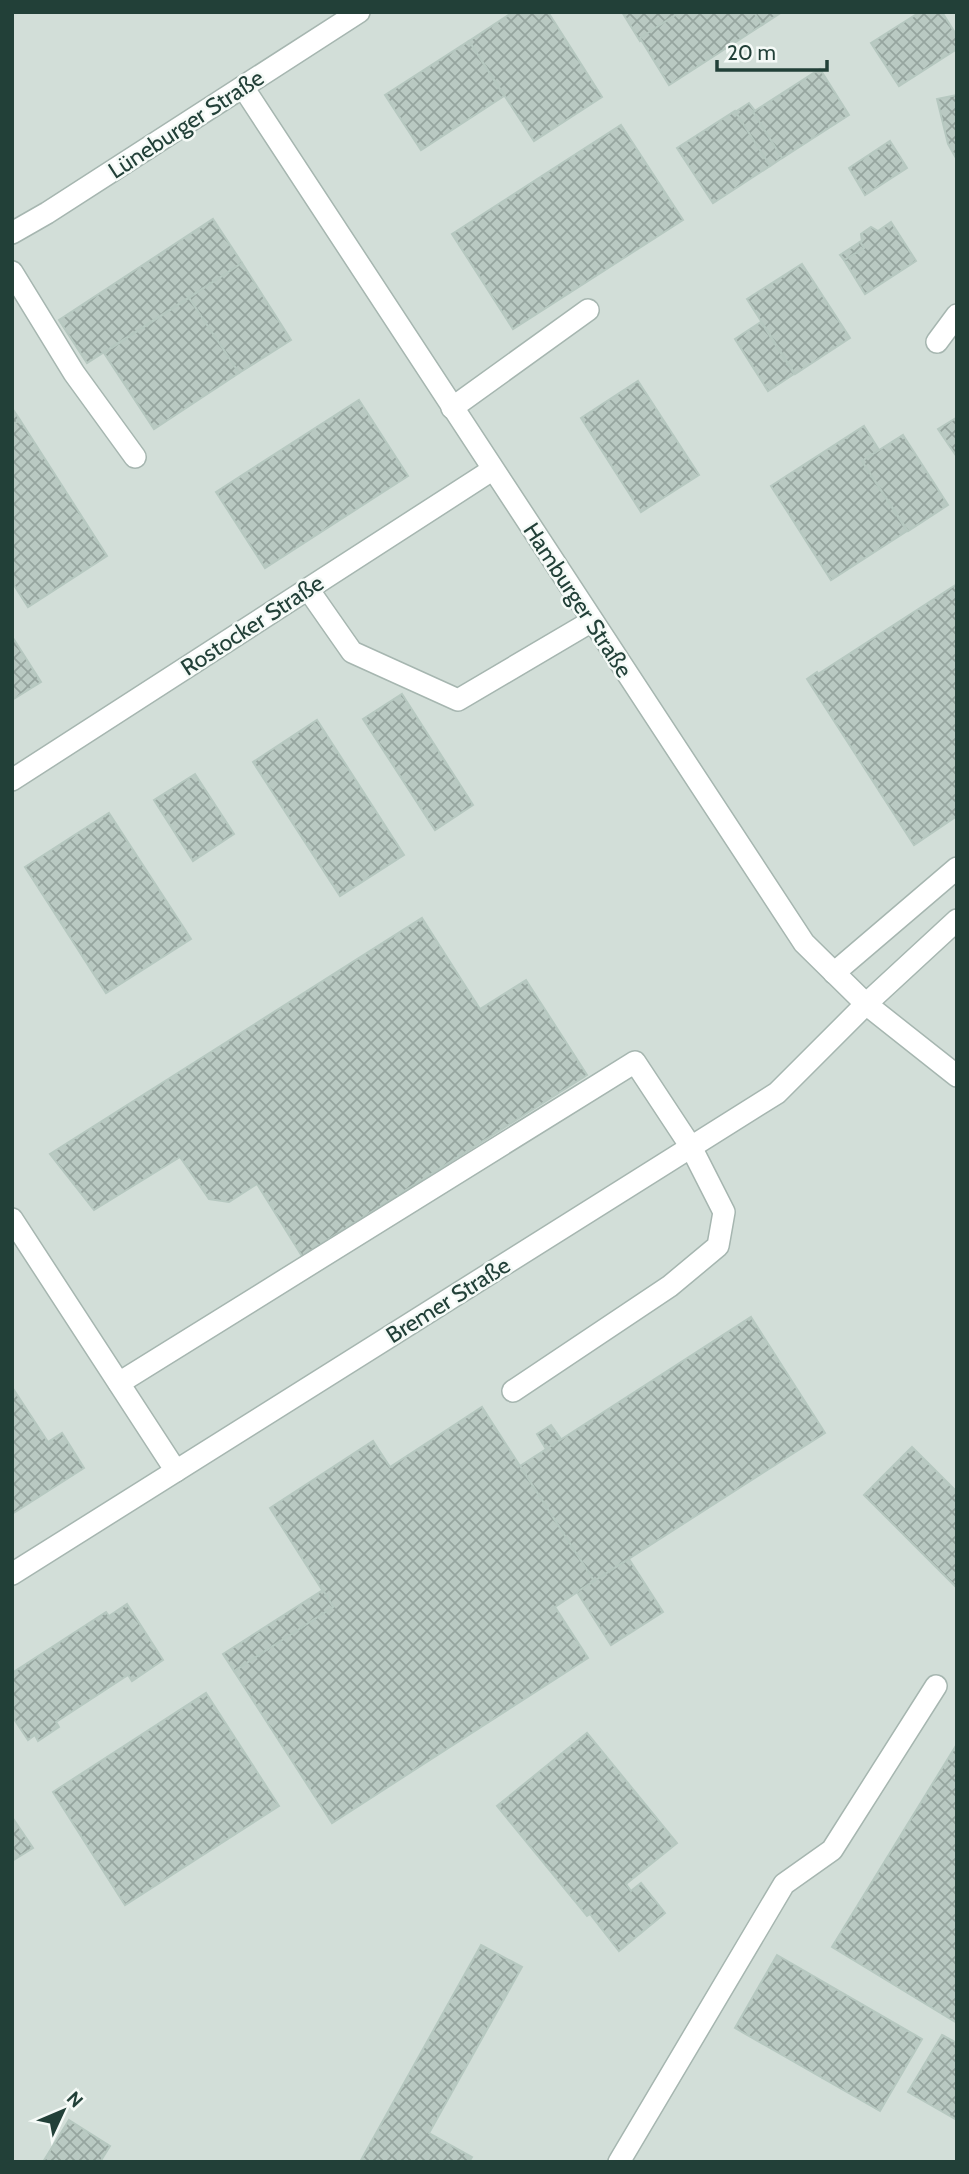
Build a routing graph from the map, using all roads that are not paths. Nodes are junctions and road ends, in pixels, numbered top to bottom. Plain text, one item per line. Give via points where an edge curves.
1 (359, 12) edge
2 (243, 87) junction
3 (12, 233) edge
4 (12, 272) edge
5 (588, 310) dead end
6 (957, 315) edge
7 (937, 342) dead end
8 (452, 408) junction
9 (135, 457) dead end
10 (492, 470) junction
11 (308, 589) junction
12 (592, 621) junction
13 (12, 780) edge
14 (957, 869) edge
15 (957, 920) edge
16 (834, 973) junction
17 (866, 1004) junction
18 (957, 1076) edge
19 (691, 1147) junction
20 (12, 1219) edge
21 (119, 1383) junction
22 (513, 1391) dead end
23 (176, 1471) junction
24 (12, 1574) edge
25 (936, 1686) dead end
26 (619, 2162) edge

1 - 2 street, Lüneburger Straße
2 - 3 street, Lüneburger Straße
2 - 8 street, Hamburger Straße
4 - 9 street via 74,373
5 - 8 street
6 - 7 street
8 - 10 street, Hamburger Straße
10 - 11 street, Rostocker Straße
10 - 12 street, Hamburger Straße
11 - 12 street via 352,652 458,700
11 - 13 street, Rostocker Straße
12 - 16 street, Hamburger Straße via 804,943
14 - 16 street
15 - 17 street, Bremer Straße
16 - 17 street, Hamburger Straße
17 - 18 street, Hamburger Straße
17 - 19 street, Bremer Straße via 777,1093
19 - 21 street via 635,1062
19 - 22 street via 724,1212 718,1246 670,1286
19 - 23 street, Bremer Straße
20 - 21 street
21 - 23 street
23 - 24 street, Bremer Straße
25 - 26 street via 832,1850 784,1884

